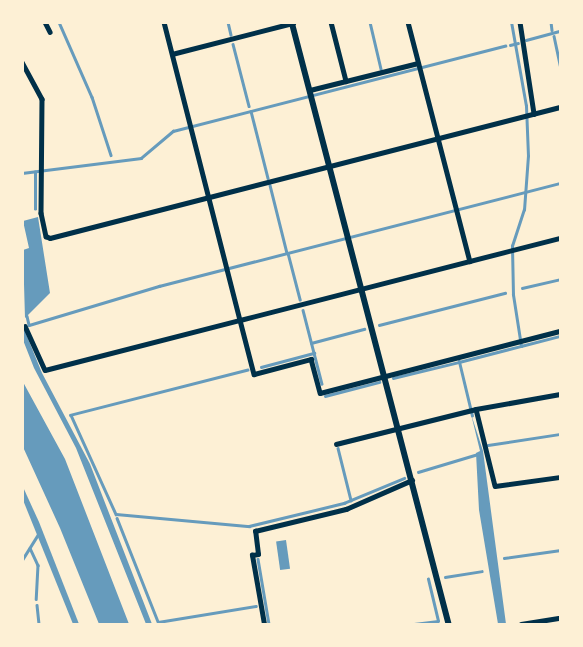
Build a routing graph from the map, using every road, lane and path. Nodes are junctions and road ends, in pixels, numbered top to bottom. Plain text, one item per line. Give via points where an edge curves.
1 (46, 22) edge
2 (164, 22) edge
3 (331, 22) edge
4 (408, 22) edge
5 (520, 22) edge
6 (292, 23) edge
7 (50, 32) dead end
8 (172, 54) junction
9 (22, 62) edge
10 (419, 66) junction
11 (346, 81) junction
12 (311, 93) junction
13 (560, 107) edge
14 (532, 115) junction
15 (438, 138) junction
16 (330, 166) junction
17 (209, 197) junction
18 (560, 238) edge
19 (470, 261) junction
20 (362, 289) junction
21 (240, 320) junction
22 (25, 326) dead end
23 (560, 331) edge
24 (385, 376) junction
25 (560, 394) edge
26 (473, 410) junction
27 (398, 428) junction
28 (336, 444) dead end
29 (560, 477) edge
30 (412, 480) junction
31 (560, 618) edge
32 (264, 624) edge
33 (449, 624) edge
34 (521, 624) edge

1 - 7 street
2 - 8 street
3 - 11 street
4 - 10 street
5 - 14 street
6 - 8 street
6 - 12 street
8 - 17 street
9 - 17 street via 42,99 41,213 46,236 50,238
10 - 11 street
10 - 15 street
11 - 12 street
12 - 16 street
13 - 14 street
14 - 15 street
15 - 16 street
15 - 19 street
16 - 17 street
16 - 20 street
17 - 21 street
18 - 19 street
19 - 20 street
20 - 21 street
20 - 24 street
21 - 22 street via 45,370
21 - 24 street via 254,374 311,359 320,393
23 - 24 street
24 - 27 street
25 - 26 street
26 - 27 street
26 - 29 street via 494,486
27 - 28 street
27 - 30 street
30 - 32 street via 346,509 255,531 258,554 252,555
30 - 33 street
31 - 34 street

